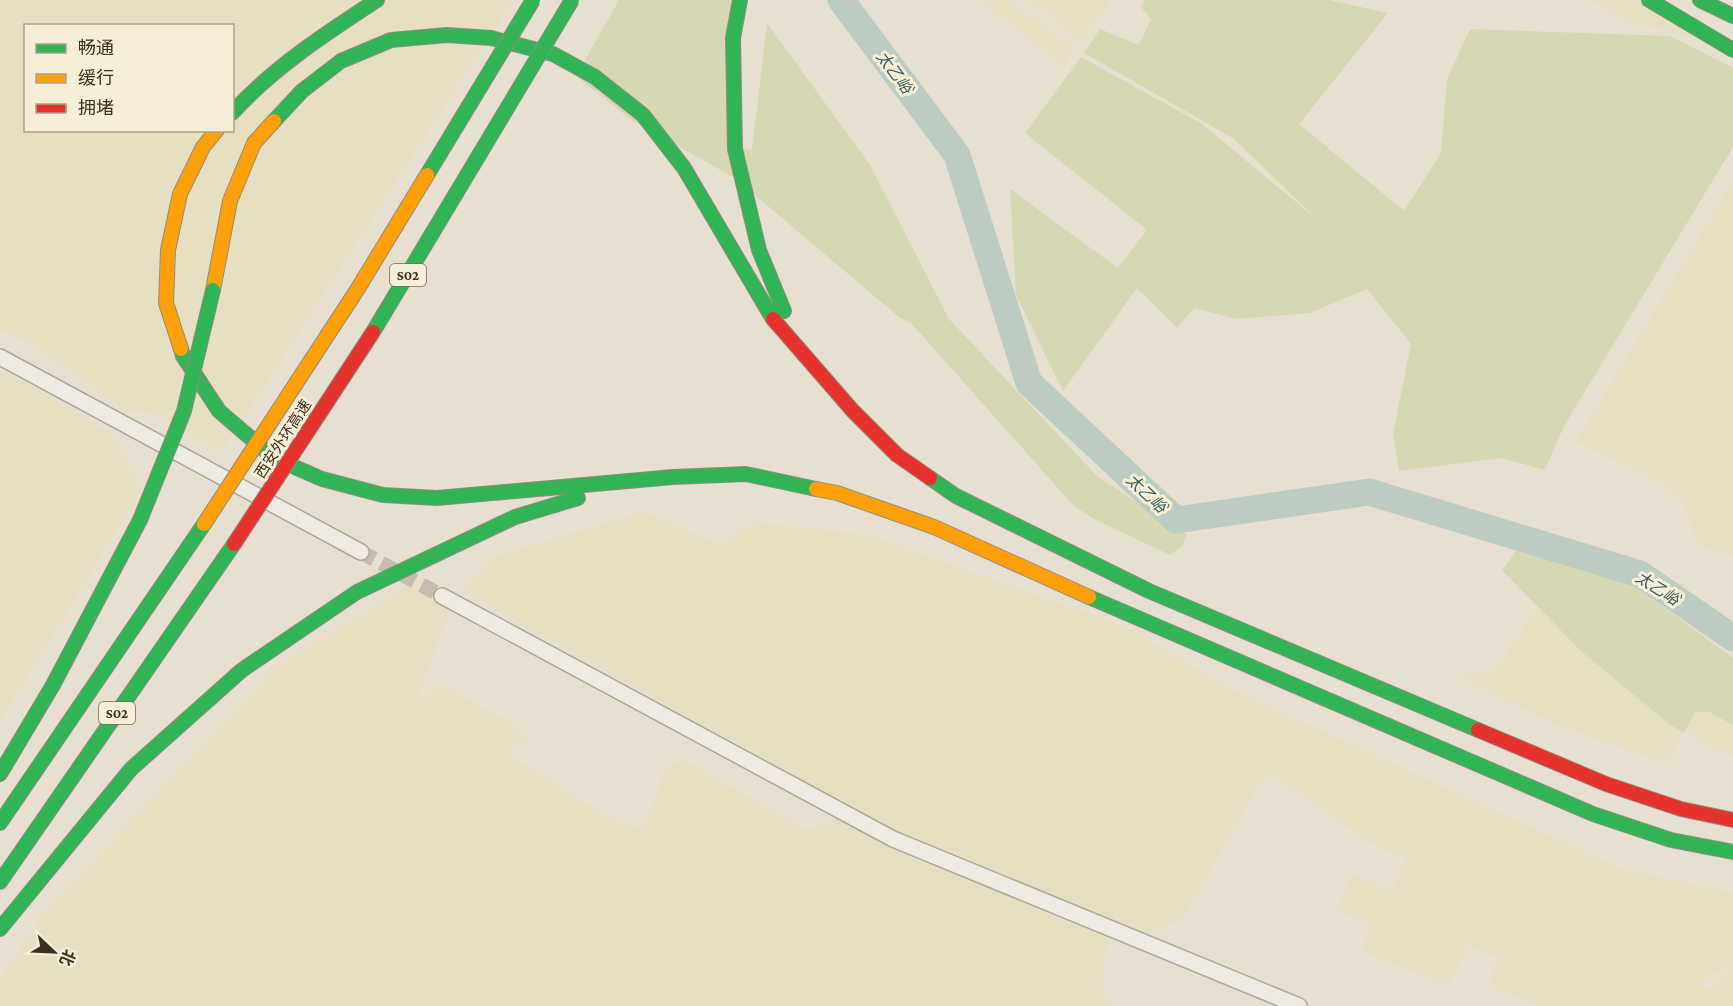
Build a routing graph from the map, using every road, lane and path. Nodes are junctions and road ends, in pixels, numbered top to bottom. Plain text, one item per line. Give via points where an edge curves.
1 (377, 0) edge
2 (533, 0) edge
3 (573, 0) edge
4 (740, 0) edge
5 (1650, 0) edge
6 (1700, 0) edge
7 (1733, 16) edge
8 (1733, 50) edge
9 (234, 110) edge
10 (215, 132) edge
11 (0, 357) edge
12 (853, 411) junction
13 (673, 477) junction
14 (361, 552) tunnel mouth
15 (442, 596) tunnel mouth
16 (0, 774) edge
17 (1733, 820) edge
18 (0, 823) edge
19 (1733, 852) edge
20 (0, 882) edge
21 (0, 929) edge
22 (1299, 1006) edge

1 - 9 highway via 305,48
2 - 18 highway, 西安外环高速 / S02, bridge via 357,290 204,524
3 - 20 highway, 西安外环高速 / S02, bridge via 386,312 234,544
4 - 12 highway via 733,38 735,149 759,250 786,316
5 - 8 highway
6 - 7 highway
10 - 13 highway via 203,147 180,194 168,250 166,303 183,356 219,411 274,458 322,479 383,495 437,498
11 - 14 street
12 - 16 highway, bridge via 777,325 684,168 644,114 595,77 553,54 491,38 447,35 391,40 341,62 302,91 254,143 230,201 184,411 140,520 53,686
12 - 17 highway via 897,455 956,496 1149,591 1606,784 1681,809
13 - 19 highway via 746,474 837,493 934,527 1593,814 1671,840
13 - 21 highway via 572,499 515,517 357,592 242,670 131,769
15 - 22 street via 893,839

